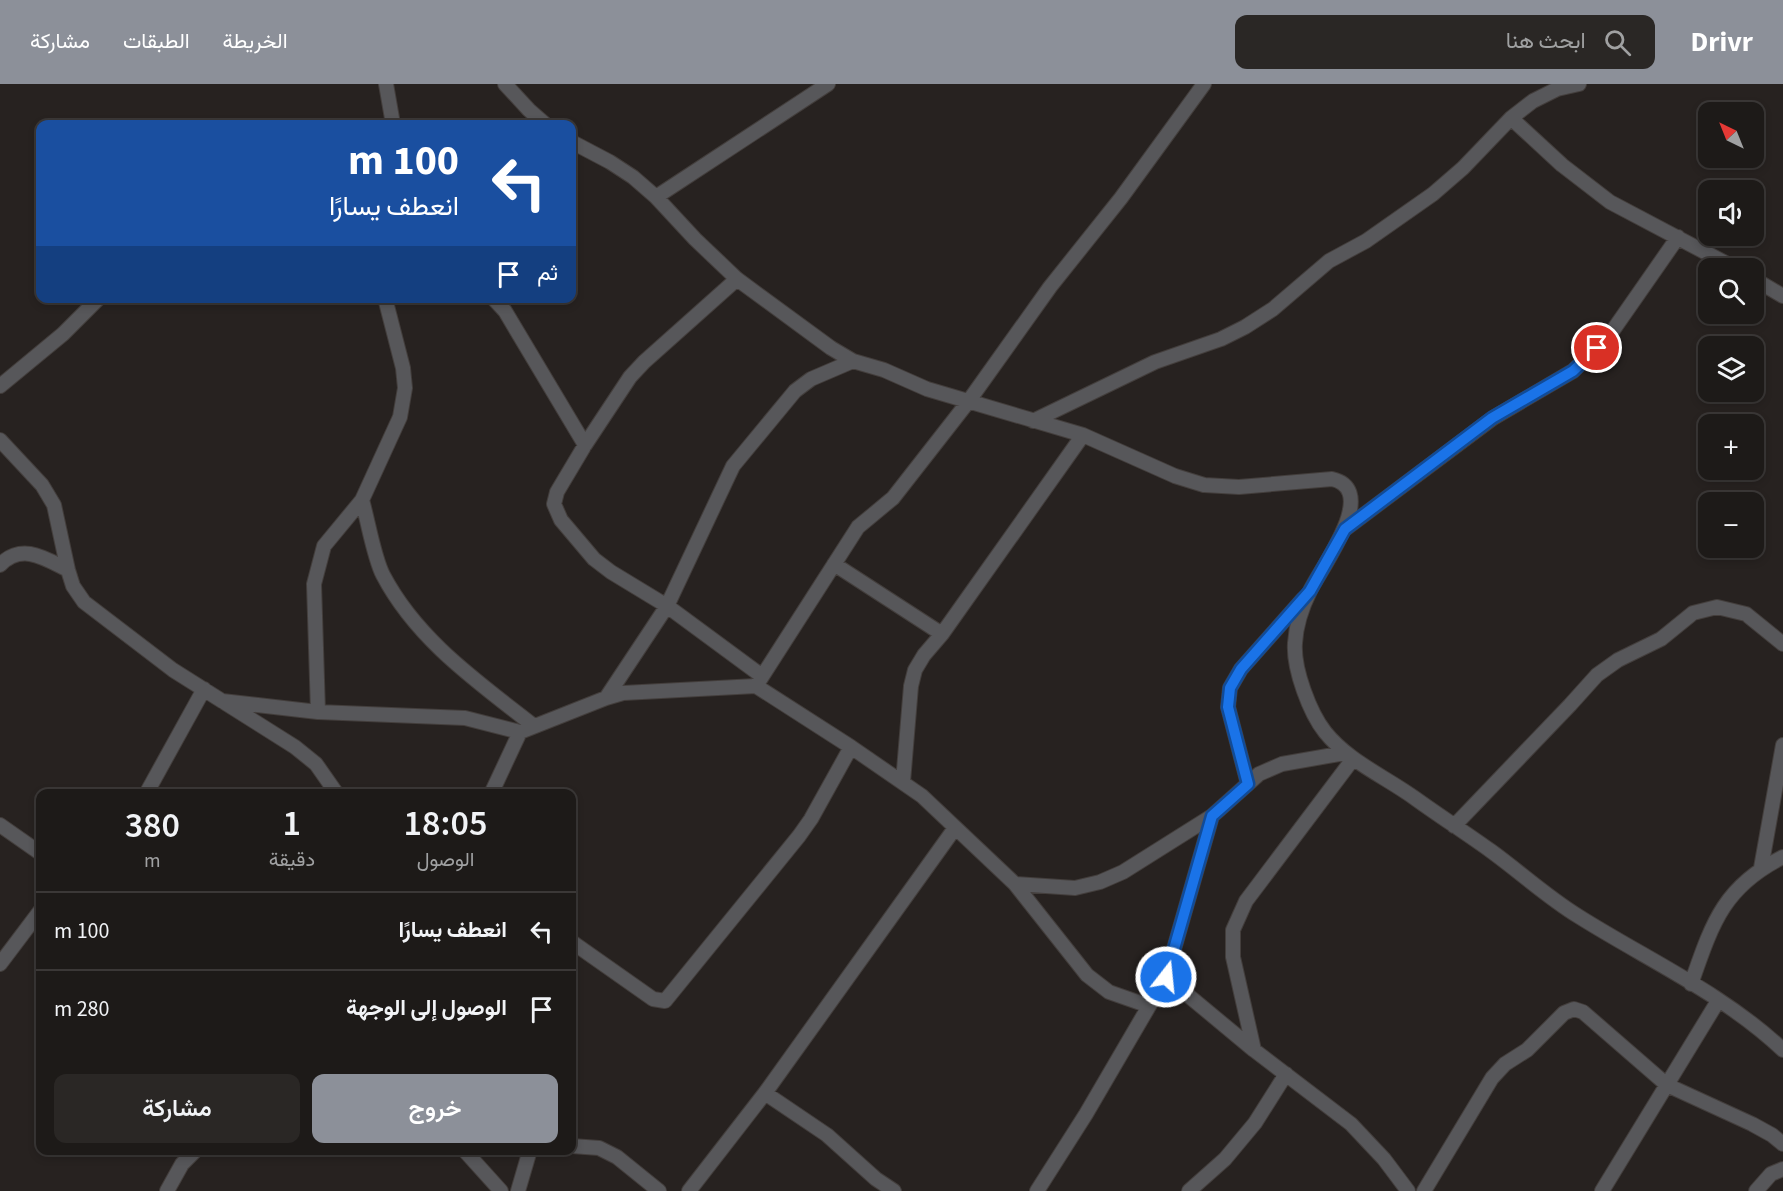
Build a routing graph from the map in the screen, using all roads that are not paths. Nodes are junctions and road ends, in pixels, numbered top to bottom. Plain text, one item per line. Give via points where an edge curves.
1 (386, 84) edge
2 (505, 84) edge
3 (828, 84) edge
4 (1204, 84) edge
5 (1579, 84) edge
6 (1557, 87) edge
7 (1511, 118) junction
8 (392, 120) edge
9 (540, 120) edge
10 (576, 144) edge
11 (656, 197) junction
12 (1678, 237) junction
13 (1717, 258) edge
14 (736, 279) junction
15 (1764, 285) edge
16 (1783, 296) edge
17 (94, 303) edge
18 (386, 303) edge
19 (498, 303) edge
20 (853, 361) junction
21 (0, 386) edge
22 (968, 402) junction
23 (1033, 421) junction
24 (1083, 435) junction
25 (0, 440) edge
26 (585, 445) junction
27 (363, 500) junction
28 (1345, 529) junction
29 (834, 564) junction
30 (0, 565) edge
31 (68, 570) junction
32 (1310, 591) junction
33 (667, 606) junction
34 (942, 634) junction
35 (1783, 645) edge
36 (759, 681) junction
37 (204, 689) junction
38 (606, 698) junction
39 (222, 701) junction
40 (318, 712) junction
41 (534, 726) junction
42 (520, 732) junction
43 (1783, 745) edge
44 (851, 747) junction
45 (1349, 756) junction
46 (903, 782) junction
47 (1248, 784) junction
48 (149, 789) edge
49 (334, 789) edge
50 (493, 789) edge
51 (1212, 816) junction
52 (0, 825) edge
53 (1454, 826) junction
54 (955, 828) junction
55 (36, 850) edge
56 (1783, 857) edge
57 (1761, 868) junction
58 (1015, 884) junction
59 (36, 916) edge
60 (576, 945) edge
61 (0, 964) edge
62 (1166, 977) junction
63 (1690, 984) junction
64 (1718, 1002) junction
65 (1149, 1006) junction
66 (1254, 1050) junction
67 (1783, 1050) edge
68 (1286, 1074) junction
69 (1667, 1085) junction
70 (765, 1093) junction
71 (1783, 1144) edge
72 (576, 1146) edge
73 (189, 1155) edge
74 (469, 1155) edge
75 (529, 1155) edge
76 (1783, 1169) edge
77 (872, 1185) edge
78 (167, 1191) edge
79 (501, 1191) edge
80 (518, 1191) edge
81 (658, 1191) edge
82 (689, 1191) edge
83 (894, 1191) edge
84 (1037, 1191) edge
85 (1189, 1191) edge
86 (1408, 1191) edge
87 (1424, 1191) edge
88 (1602, 1191) edge
89 (1756, 1191) edge

1 - 8 street
2 - 9 street
3 - 11 street
4 - 22 street
5 - 6 street
6 - 7 street
7 - 12 street via 1610,202
7 - 23 street via 1433,194 1366,241 1329,261 1273,309 1245,327 1155,362
10 - 11 street via 633,177
11 - 14 street
12 - 13 street
12 - 28 street via 1609,336 1573,371 1492,418
14 - 20 street
14 - 26 street via 630,377
15 - 16 street
17 - 21 street
18 - 27 street via 405,388 399,417
19 - 26 street
20 - 22 street
20 - 33 street via 811,379 795,391 733,466
22 - 23 street
22 - 29 street via 893,498 858,526
23 - 24 street
24 - 28 street via 1204,485 1239,488 1332,479 1342,482 1351,501
24 - 34 street
25 - 31 street via 42,485 54,505
26 - 33 street via 557,492 554,504 561,520 610,572
27 - 40 street via 329,540 318,565
27 - 41 street via 382,573 406,611 436,646
28 - 32 street
29 - 34 street
29 - 36 street
30 - 31 street via 31,552
31 - 37 street via 84,602
32 - 45 street via 1295,645 1298,670 1320,725
32 - 47 street via 1241,669 1230,688 1228,707
33 - 36 street
33 - 38 street
34 - 46 street via 915,670
35 - 53 street via 1746,614 1717,607 1693,613 1660,639 1597,675
36 - 38 street via 623,693
36 - 44 street
37 - 39 street
37 - 48 street
38 - 41 street
39 - 40 street
39 - 49 street via 295,747 316,764
40 - 42 street via 465,718
41 - 42 street
42 - 50 street
43 - 57 street
44 - 46 street
44 - 60 street via 799,836 665,1001 653,999
45 - 47 street via 1282,764 1259,774
45 - 53 street
45 - 66 street via 1246,901 1233,930 1233,957
46 - 54 street
47 - 51 street
51 - 58 street via 1123,872 1100,882 1075,888
51 - 62 street
52 - 55 street
53 - 63 street via 1576,915
54 - 58 street
54 - 70 street
56 - 57 street
57 - 63 street via 1718,915
58 - 65 street via 1087,975 1109,992
59 - 61 street
62 - 65 street
62 - 66 street
63 - 64 street
64 - 67 street
64 - 69 street
65 - 84 street
66 - 68 street
68 - 85 street via 1226,1159
68 - 86 street via 1351,1124
69 - 71 street via 1772,1134
69 - 87 street via 1583,1012 1575,1009 1564,1013 1492,1078
69 - 88 street
70 - 77 street via 827,1135
70 - 82 street
72 - 81 street via 599,1148 617,1157
73 - 78 street
74 - 79 street
75 - 80 street
76 - 89 street via 1771,1174
77 - 83 street

